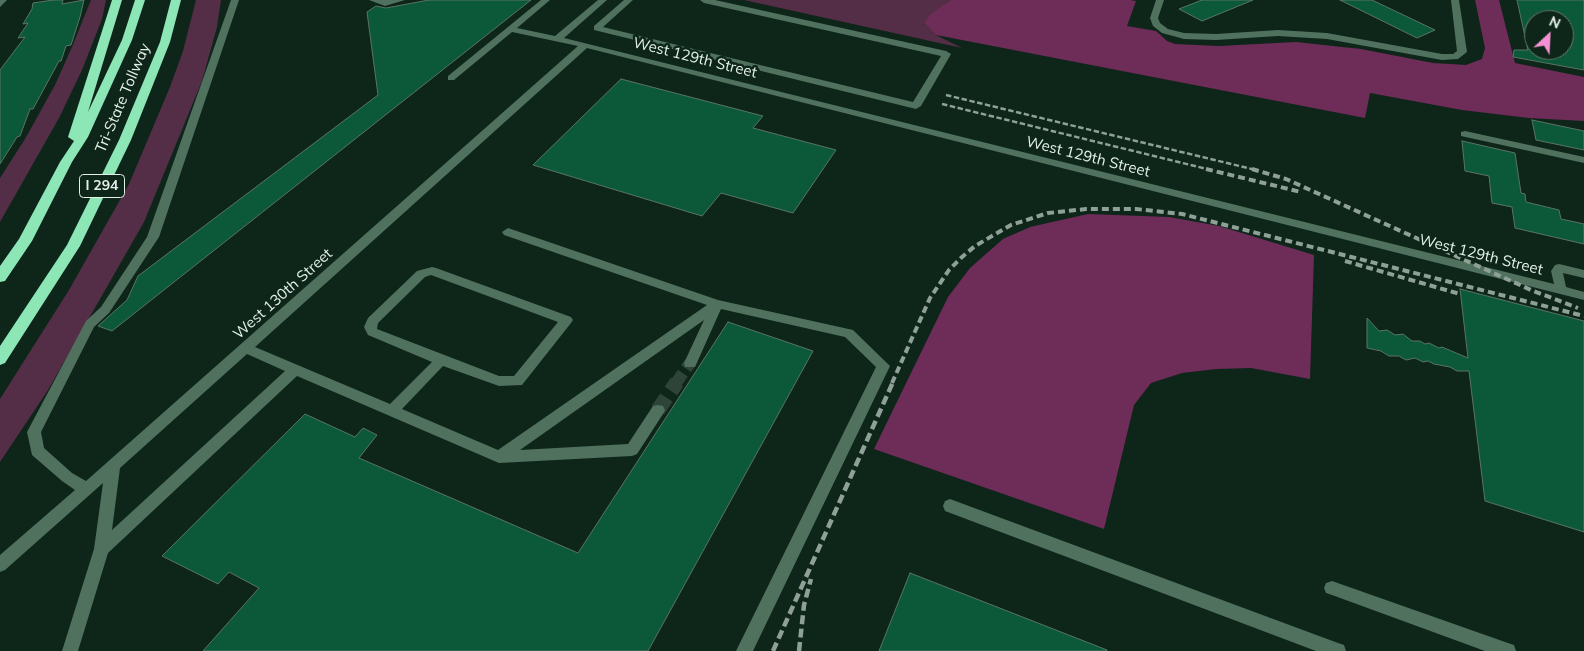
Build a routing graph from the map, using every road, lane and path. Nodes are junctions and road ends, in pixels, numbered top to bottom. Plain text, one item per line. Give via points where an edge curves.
1 (3, 0) edge
2 (117, 0) edge
3 (140, 0) edge
4 (176, 0) edge
5 (235, 0) edge
6 (373, 0) edge
7 (401, 0) edge
8 (546, 0) edge
9 (603, 0) edge
10 (629, 0) edge
11 (704, 0) edge
12 (1160, 0) edge
13 (1455, 0) edge
14 (0, 4) edge
15 (510, 29) junction
16 (556, 40) junction
17 (660, 43) junction
18 (585, 45) junction
19 (642, 60) junction
20 (450, 78) dead end
21 (916, 106) junction
22 (904, 126) junction
23 (1465, 134) dead end
24 (1584, 160) edge
25 (66, 162) junction
26 (508, 232) dead end
27 (1584, 274) edge
28 (0, 277) edge
29 (1561, 290) junction
30 (1584, 296) edge
31 (717, 304) junction
32 (245, 348) junction
33 (0, 359) edge
34 (441, 360) junction
35 (690, 363) tunnel mouth
36 (295, 370) junction
37 (658, 410) tunnel mouth
38 (392, 411) junction
39 (499, 457) junction
40 (113, 465) junction
41 (86, 489) junction
42 (950, 506) dead end
43 (102, 549) junction
44 (0, 564) edge
45 (1332, 588) dead end
46 (70, 651) edge
47 (744, 651) edge
48 (1338, 651) edge
49 (1508, 651) edge

1 - 14 street
2 - 25 highway
3 - 25 highway, Tri-State Tollway / I 294 via 123,49 82,137
4 - 33 highway, Tri-State Tollway / I 294 via 165,42 128,131 77,237
5 - 41 street via 153,237 105,310 90,324 34,432 37,451
6 - 7 street via 384,3
8 - 15 street
9 - 16 street
10 - 17 street via 598,28
11 - 21 street via 946,54
12 - 13 street via 1154,18 1156,24 1184,36 1278,33 1327,36 1455,57 1462,52
15 - 16 street, West 129th Street
15 - 20 street
16 - 18 street, West 129th Street
17 - 19 street
17 - 21 street
18 - 19 street, West 129th Street
18 - 32 street, West 130th Street
19 - 22 street, West 129th Street
21 - 22 street
22 - 29 street, West 129th Street
23 - 24 street
25 - 28 highway, Tri-State Tollway / I 294 via 25,241
26 - 31 street
27 - 29 street via 1559,268
29 - 30 street, West 129th Street
31 - 35 street
31 - 39 street
31 - 47 street via 849,332 883,366
32 - 36 street
32 - 40 street, West 130th Street
34 - 34 street via 499,381 517,381 567,320 432,271 426,272 372,321 370,327 372,332
34 - 38 street
36 - 38 street
36 - 43 street
37 - 39 street via 632,450
38 - 39 street
40 - 41 street, West 130th Street
40 - 43 street
41 - 44 street, West 130th Street
42 - 48 street
43 - 46 street
45 - 49 street

